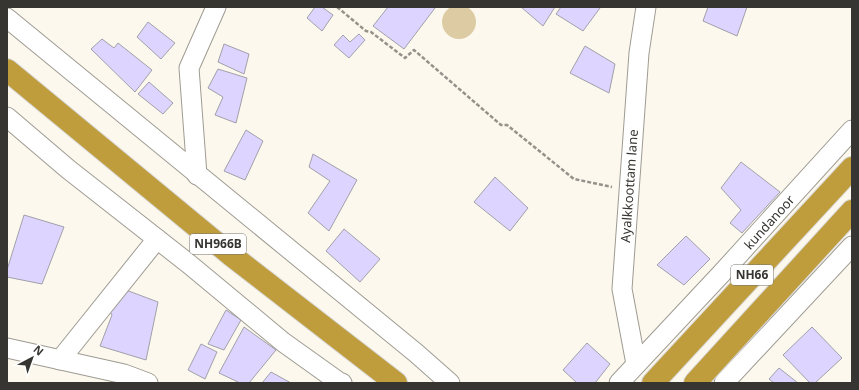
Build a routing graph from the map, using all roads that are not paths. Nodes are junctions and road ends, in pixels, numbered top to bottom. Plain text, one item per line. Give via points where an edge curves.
1 (216, 7) edge
2 (646, 7) edge
3 (7, 18) edge
4 (7, 70) edge
5 (7, 117) edge
6 (852, 130) edge
7 (852, 168) edge
8 (197, 175) junction
9 (852, 211) edge
10 (157, 239) junction
11 (852, 246) edge
12 (7, 348) edge
13 (60, 360) junction
14 (636, 364) junction
15 (148, 383) edge
16 (342, 383) edge
17 (396, 383) edge
18 (450, 383) edge
19 (618, 383) edge
20 (653, 383) edge
21 (694, 383) edge
22 (724, 383) edge

1 - 8 street via 189,68
2 - 14 street, Ayalkkoottam lane via 639,53 622,289
3 - 8 street
4 - 17 highway, NH966B via 231,255
5 - 10 street
6 - 14 street, kundanoor
7 - 20 highway, NH66
8 - 18 street
9 - 21 highway, NH66
10 - 13 street
10 - 16 street via 283,342
11 - 22 street
12 - 13 street
13 - 15 street via 124,374
14 - 19 street, kundanoor

